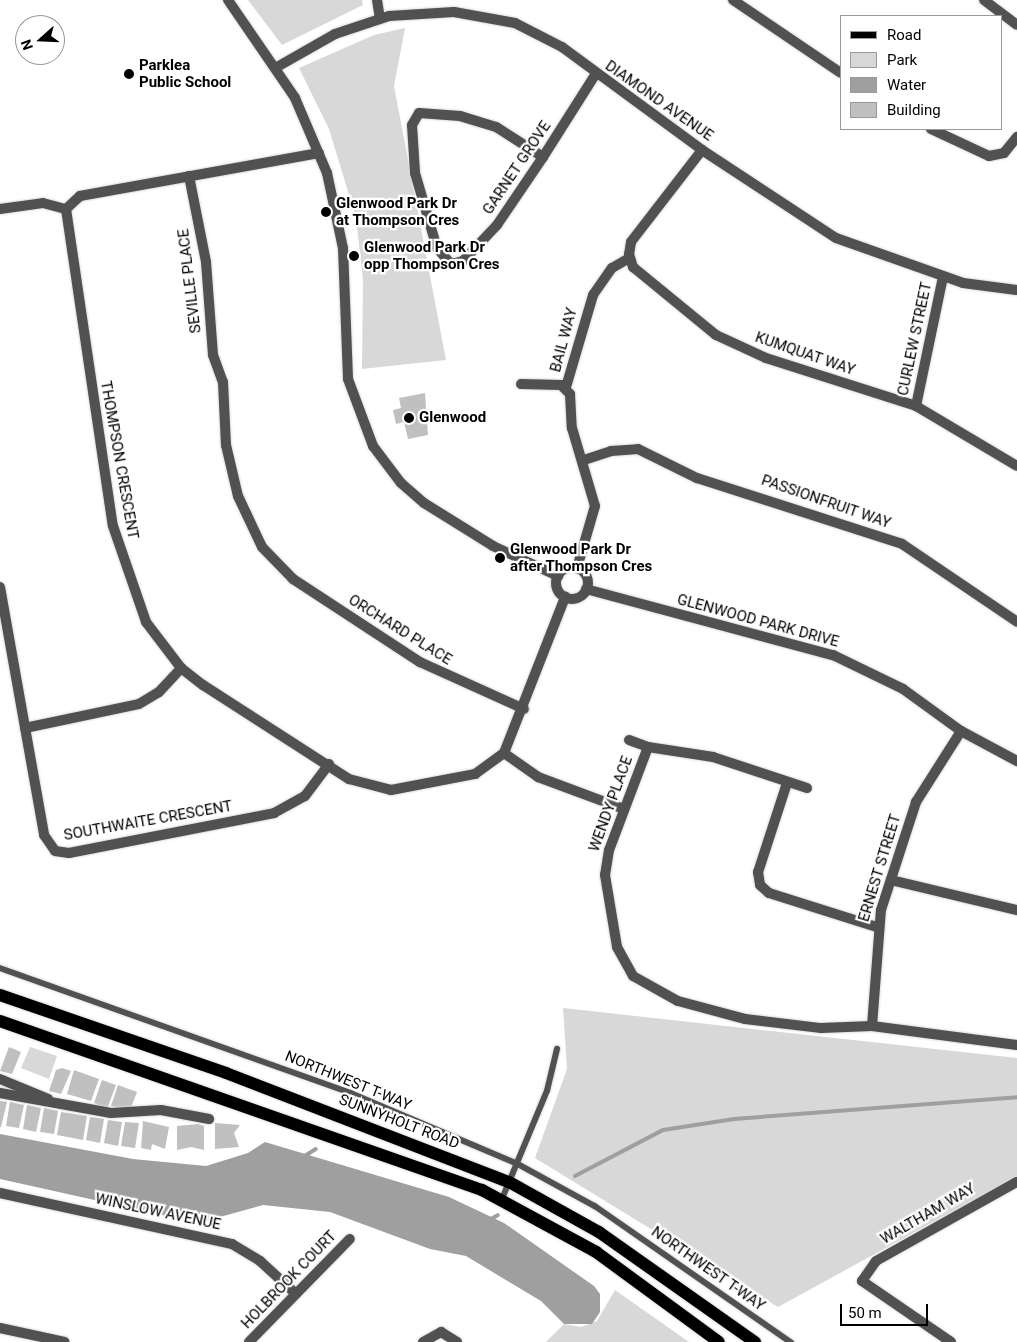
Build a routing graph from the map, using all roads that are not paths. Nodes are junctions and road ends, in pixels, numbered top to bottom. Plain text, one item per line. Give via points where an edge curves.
1 (228, 0) edge
2 (377, 0) edge
3 (732, 0) edge
4 (984, 0) edge
5 (380, 18) junction
6 (1017, 25) edge
7 (277, 67) junction
8 (840, 72) edge
9 (595, 75) junction
10 (933, 130) edge
11 (1017, 137) edge
12 (702, 150) junction
13 (320, 153) junction
14 (543, 157) junction
15 (189, 176) junction
16 (66, 209) junction
17 (0, 210) edge
18 (629, 258) junction
19 (943, 277) junction
20 (1017, 290) edge
21 (521, 384) dead end
22 (566, 387) junction
23 (916, 406) junction
24 (584, 460) junction
25 (1017, 466) edge
26 (272, 556) joint
27 (577, 568) junction
28 (558, 576) junction
29 (0, 587) edge
30 (586, 589) junction
31 (566, 596) junction
32 (1017, 622) edge
33 (181, 668) junction
34 (524, 709) junction
35 (25, 728) junction
36 (961, 731) junction
37 (629, 740) dead end
38 (648, 747) junction
39 (504, 753) junction
40 (1017, 761) edge
41 (329, 764) junction
42 (787, 783) junction
43 (806, 788) dead end
44 (624, 809) junction
45 (891, 880) junction
46 (1017, 910) edge
47 (877, 927) junction
48 (0, 968) edge
49 (0, 995) edge
50 (0, 1021) edge
51 (872, 1026) junction
52 (1017, 1045) edge
53 (557, 1049) dead end
54 (0, 1079) edge
55 (0, 1093) edge
56 (48, 1099) junction
57 (209, 1120) dead end
58 (516, 1163) junction
59 (509, 1182) junction
60 (1017, 1182) edge
61 (0, 1193) edge
62 (502, 1199) junction
63 (350, 1239) dead end
64 (295, 1292) junction
65 (0, 1328) edge
66 (65, 1342) edge
67 (249, 1342) edge
68 (423, 1342) edge
69 (456, 1342) edge
70 (719, 1342) edge
71 (755, 1342) edge
72 (791, 1342) edge
73 (951, 1342) edge

1 - 7 street
2 - 5 street
3 - 8 street
4 - 6 street
5 - 7 street, DIAMOND AVENUE via 335,34
5 - 9 street, DIAMOND AVENUE via 454,12 515,23 562,47
7 - 13 street
9 - 12 street, DIAMOND AVENUE
9 - 14 street, GARNET GROVE
10 - 11 street via 999,161
12 - 18 street via 631,242
12 - 19 street, DIAMOND AVENUE via 836,238
13 - 15 street
13 - 28 street via 343,248 348,379 370,441 393,473 424,503 493,546
14 - 14 street, GARNET GROVE via 496,127 460,116 420,113 412,125 415,173 437,248 451,264 463,261 483,243
15 - 16 street via 80,196
15 - 26 street, SEVILLE PLACE via 206,262 213,355 223,382 226,445 234,481 260,542
16 - 17 street via 44,203
16 - 33 street, THOMPSON CRESCENT via 115,534 146,622
18 - 22 street, BAIL WAY via 616,264 593,295
18 - 23 street, KUMQUAT WAY via 633,267 691,318 766,358
19 - 20 street, DIAMOND AVENUE
19 - 23 street, CURLEW STREET
21 - 22 street
22 - 24 street
23 - 25 street, KUMQUAT WAY
24 - 27 street via 595,506
24 - 32 street, PASSIONFRUIT WAY via 611,451 638,450 704,480 893,541 935,562
26 - 34 street, ORCHARD PLACE via 293,579 420,662
27 - 28 street via 565,569
27 - 30 street via 586,576
28 - 31 street via 557,587
29 - 35 street, SOUTHWAITE CRESCENT
30 - 31 street via 578,597
30 - 36 street, GLENWOOD PARK DRIVE via 833,655 902,689
31 - 34 street, THOMPSON CRESCENT
33 - 35 street via 156,694 139,704
33 - 41 street, THOMPSON CRESCENT
34 - 39 street, THOMPSON CRESCENT
35 - 41 street, SOUTHWAITE CRESCENT via 44,835 59,853 279,811 305,796
36 - 40 street, GLENWOOD PARK DRIVE
36 - 45 street, ERNEST STREET via 916,802
37 - 38 street, WENDY PLACE
38 - 42 street via 713,757
38 - 44 street, WENDY PLACE
39 - 41 street, THOMPSON CRESCENT via 475,774 391,790 357,784
39 - 44 street via 538,777
42 - 43 street
42 - 47 street via 758,872 760,885 769,893
44 - 51 street, WENDY PLACE via 605,875 617,947 633,976 678,1001 745,1019 821,1028
45 - 46 street
45 - 47 street, ERNEST STREET
47 - 51 street, ERNEST STREET
48 - 58 lane, NORTHWEST T-WAY via 351,1093
49 - 59 main road, SUNNYHOLT ROAD via 226,1073
50 - 62 main road via 424,1167
51 - 52 street
53 - 58 lane via 547,1091
54 - 56 street
55 - 56 street
56 - 57 street via 111,1113 161,1110
58 - 59 lane
58 - 72 lane, NORTHWEST T-WAY via 595,1206
59 - 62 lane
59 - 71 main road, SUNNYHOLT ROAD via 599,1232
60 - 73 street, WALTHAM WAY via 876,1261 862,1281
61 - 64 street, WINSLOW AVENUE via 232,1244 260,1261
62 - 70 main road via 596,1252
63 - 64 street, HOLBROOK COURT
64 - 67 street, HOLBROOK COURT
65 - 66 street
68 - 69 street via 441,1327

